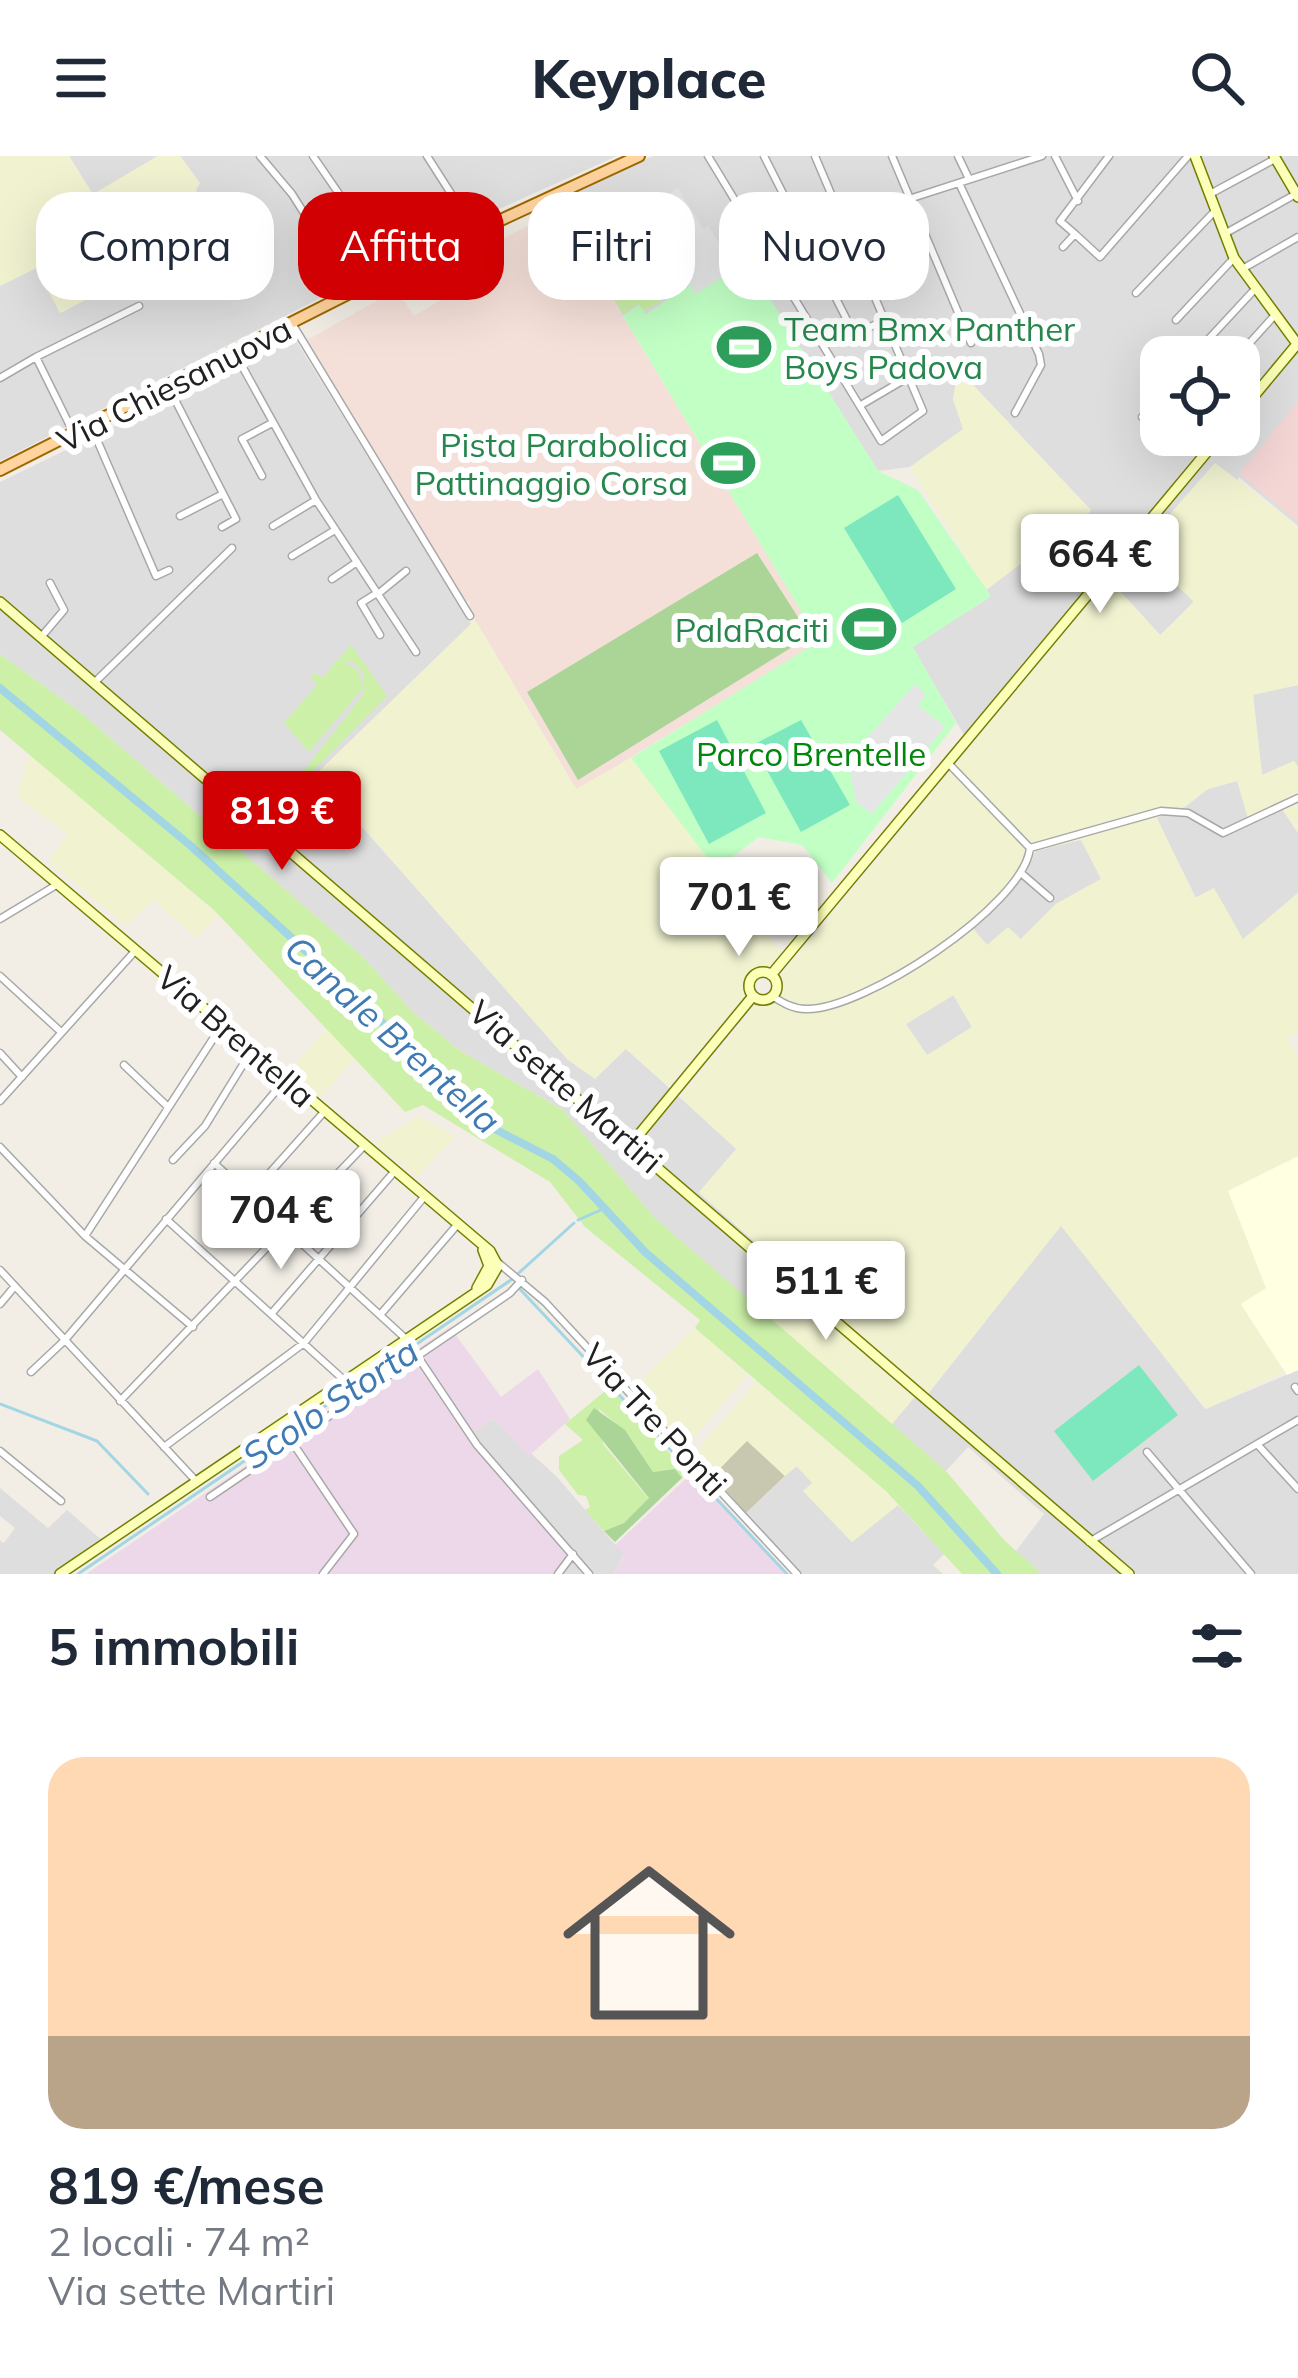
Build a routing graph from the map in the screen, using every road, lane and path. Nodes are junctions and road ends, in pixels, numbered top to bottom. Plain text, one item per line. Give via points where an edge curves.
1 (260, 156) edge
2 (313, 156) edge
3 (427, 156) edge
4 (639, 156) edge
5 (708, 156) edge
6 (764, 156) edge
7 (815, 156) edge
8 (892, 156) edge
9 (958, 156) edge
10 (1042, 156) edge
11 (1055, 156) edge
12 (1109, 156) edge
13 (1196, 157) edge
14 (1274, 157) edge
15 (616, 160) edge
16 (969, 179) junction
17 (959, 183) junction
18 (338, 192) edge
19 (450, 192) edge
20 (730, 192) edge
21 (782, 192) edge
22 (830, 192) edge
23 (906, 192) edge
24 (929, 193) edge
25 (1207, 196) junction
26 (1297, 196) edge
27 (1078, 201) junction
28 (298, 204) edge
29 (1213, 213) junction
30 (504, 216) edge
31 (1075, 235) junction
32 (1221, 236) junction
33 (1298, 237) edge
34 (929, 245) edge
35 (1064, 247) dead end
36 (1234, 259) junction
37 (1241, 270) junction
38 (1255, 289) junction
39 (1136, 293) dead end
40 (338, 300) edge
41 (795, 300) edge
42 (837, 300) edge
43 (872, 300) edge
44 (139, 306) dead end
45 (1274, 315) junction
46 (1176, 320) dead end
47 (881, 322) junction
48 (293, 325) junction
49 (1211, 336) edge
50 (1256, 336) edge
51 (971, 343) dead end
52 (1298, 344) edge
53 (236, 355) junction
54 (36, 357) junction
55 (0, 378) edge
56 (908, 378) junction
57 (169, 388) junction
58 (1260, 389) edge
59 (861, 405) junction
60 (1015, 412) dead end
61 (272, 423) junction
62 (91, 425) junction
63 (74, 434) junction
64 (1204, 456) edge
65 (0, 470) edge
66 (262, 476) dead end
67 (223, 494) junction
68 (316, 500) junction
69 (180, 516) dead end
70 (222, 526) dead end
71 (273, 526) dead end
72 (335, 530) junction
73 (232, 548) dead end
74 (292, 556) dead end
75 (357, 562) junction
76 (169, 570) dead end
77 (406, 571) dead end
78 (332, 579) dead end
79 (50, 583) dead end
80 (377, 594) junction
81 (0, 602) edge
82 (470, 616) dead end
83 (380, 634) dead end
84 (42, 636) junction
85 (416, 652) dead end
86 (97, 682) junction
87 (948, 763) junction
88 (1298, 798) edge
89 (0, 836) edge
90 (1030, 848) junction
91 (1021, 873) junction
92 (58, 884) junction
93 (1050, 898) dead end
94 (0, 919) edge
95 (136, 950) junction
96 (772, 975) junction
97 (0, 976) edge
98 (753, 996) junction
99 (772, 996) junction
100 (222, 1024) junction
101 (61, 1032) junction
102 (252, 1050) junction
103 (0, 1054) edge
104 (124, 1065) dead end
105 (22, 1077) junction
106 (286, 1079) junction
107 (0, 1101) edge
108 (167, 1106) junction
109 (324, 1112) junction
110 (632, 1143) junction
111 (364, 1146) junction
112 (0, 1147) edge
113 (173, 1160) dead end
114 (214, 1163) junction
115 (394, 1172) junction
116 (251, 1195) junction
117 (424, 1197) junction
118 (166, 1220) junction
119 (226, 1222) dead end
120 (457, 1225) junction
121 (288, 1228) junction
122 (85, 1235) junction
123 (321, 1258) junction
124 (492, 1258) junction
125 (0, 1270) edge
126 (124, 1270) junction
127 (516, 1278) junction
128 (236, 1280) junction
129 (349, 1285) junction
130 (487, 1285) junction
131 (15, 1286) junction
132 (471, 1295) junction
133 (0, 1304) edge
134 (272, 1313) junction
135 (380, 1315) junction
136 (193, 1327) junction
137 (407, 1340) junction
138 (64, 1341) junction
139 (304, 1342) junction
140 (417, 1354) junction
141 (31, 1372) dead end
142 (344, 1380) junction
143 (120, 1401) junction
144 (1298, 1420) edge
145 (281, 1426) junction
146 (291, 1441) junction
147 (1257, 1444) junction
148 (164, 1447) junction
149 (0, 1451) edge
150 (1147, 1452) dead end
151 (196, 1481) junction
152 (1178, 1489) junction
153 (1298, 1489) edge
154 (210, 1497) dead end
155 (61, 1501) dead end
156 (1088, 1543) junction
157 (573, 1554) junction
158 (60, 1574) edge
159 (323, 1574) edge
160 (558, 1574) edge
161 (589, 1574) edge
162 (797, 1574) edge
163 (1129, 1574) edge
164 (1251, 1574) edge

1 - 28 street
2 - 18 street
3 - 19 street
4 - 15 main road, Via Chiesanuova
5 - 20 street
6 - 21 street
7 - 22 street
8 - 23 street
9 - 16 street
10 - 16 street
11 - 27 street
12 - 27 street
13 - 25 main road
13 - 31 street via 1100,257
14 - 25 street
14 - 26 main road
15 - 30 main road, Via Chiesanuova
16 - 17 street
17 - 24 street
17 - 60 street via 1039,354
25 - 29 main road
26 - 32 street
27 - 31 street via 1060,221
29 - 32 main road
29 - 39 street
31 - 35 street
32 - 36 main road
33 - 37 street
34 - 51 street
36 - 37 main road
36 - 46 street
37 - 38 main road
38 - 45 main road
38 - 49 street
40 - 48 main road, Via Chiesanuova
41 - 59 street
42 - 47 street via 854,334
43 - 47 street
44 - 54 street
45 - 50 street
45 - 52 main road
47 - 56 street
48 - 53 main road, Via Chiesanuova
48 - 82 street
52 - 58 main road
53 - 57 main road, Via Chiesanuova
53 - 61 street
54 - 55 street
54 - 63 street
56 - 59 street
56 - 59 street via 923,411 881,440
57 - 62 main road, Via Chiesanuova
57 - 67 street
61 - 66 street via 242,439
61 - 68 street
62 - 63 main road, Via Chiesanuova
62 - 76 street via 156,577
63 - 65 main road, Via Chiesanuova
64 - 87 main road
67 - 69 street
67 - 70 street via 236,519
68 - 71 street
68 - 72 street
72 - 74 street
72 - 75 street
73 - 86 street
75 - 78 street
75 - 80 street
77 - 80 street
79 - 84 street via 64,610
80 - 83 street via 361,603
80 - 85 street
81 - 84 main road, Via sette Martiri
84 - 86 main road, Via sette Martiri
86 - 110 main road, Via sette Martiri
87 - 90 street
87 - 96 main road
88 - 90 street via 1223,833 1188,813 1161,811
89 - 92 main road, Via Brentella
90 - 91 street
91 - 93 street
91 - 99 street via 958,940 929,958 812,1010
92 - 94 street
92 - 95 main road, Via Brentella
95 - 100 main road, Via Brentella
95 - 101 street
96 - 98 main road via 752,977
96 - 99 main road
97 - 101 street
98 - 99 main road
98 - 110 main road
100 - 102 main road, Via Brentella
100 - 108 street
101 - 105 street
102 - 106 main road, Via Brentella
102 - 113 street via 205,1126
103 - 105 street
104 - 108 street
105 - 107 street
106 - 109 main road, Via Brentella
106 - 114 street
108 - 122 street
109 - 111 main road, Via Brentella
109 - 116 street
110 - 156 main road, Via sette Martiri
111 - 115 main road, Via Brentella
111 - 121 street
112 - 122 street
114 - 116 street
114 - 118 street
115 - 117 main road, Via Brentella
115 - 123 street
116 - 119 street
116 - 121 street
117 - 120 main road, Via Brentella
117 - 129 street
118 - 126 street
118 - 128 street
120 - 124 main road, Via Brentella
120 - 135 street
121 - 123 street
121 - 128 street
122 - 126 street
123 - 129 street
123 - 134 street
124 - 127 street, Via Tre Ponti
124 - 130 main road
124 - 132 main road
125 - 131 street
126 - 136 street
126 - 138 street
127 - 130 street
127 - 140 street
127 - 162 street, Via Tre Ponti
128 - 134 street
128 - 136 street
129 - 135 street
129 - 139 street
130 - 132 main road
131 - 133 street
131 - 138 street
132 - 137 main road
134 - 139 street
135 - 137 street
136 - 143 street
137 - 140 street
137 - 142 main road
138 - 141 street
138 - 143 street
139 - 142 street
139 - 148 street
140 - 146 street
140 - 157 street via 477,1445
142 - 145 main road
143 - 148 street
144 - 147 street
145 - 146 street
145 - 151 main road
146 - 154 street
146 - 159 street via 354,1534
147 - 152 street
147 - 153 street
148 - 151 street
149 - 155 street
150 - 152 street
151 - 158 main road
152 - 156 street
152 - 164 street
156 - 163 main road, Via sette Martiri
157 - 160 street
157 - 161 street

